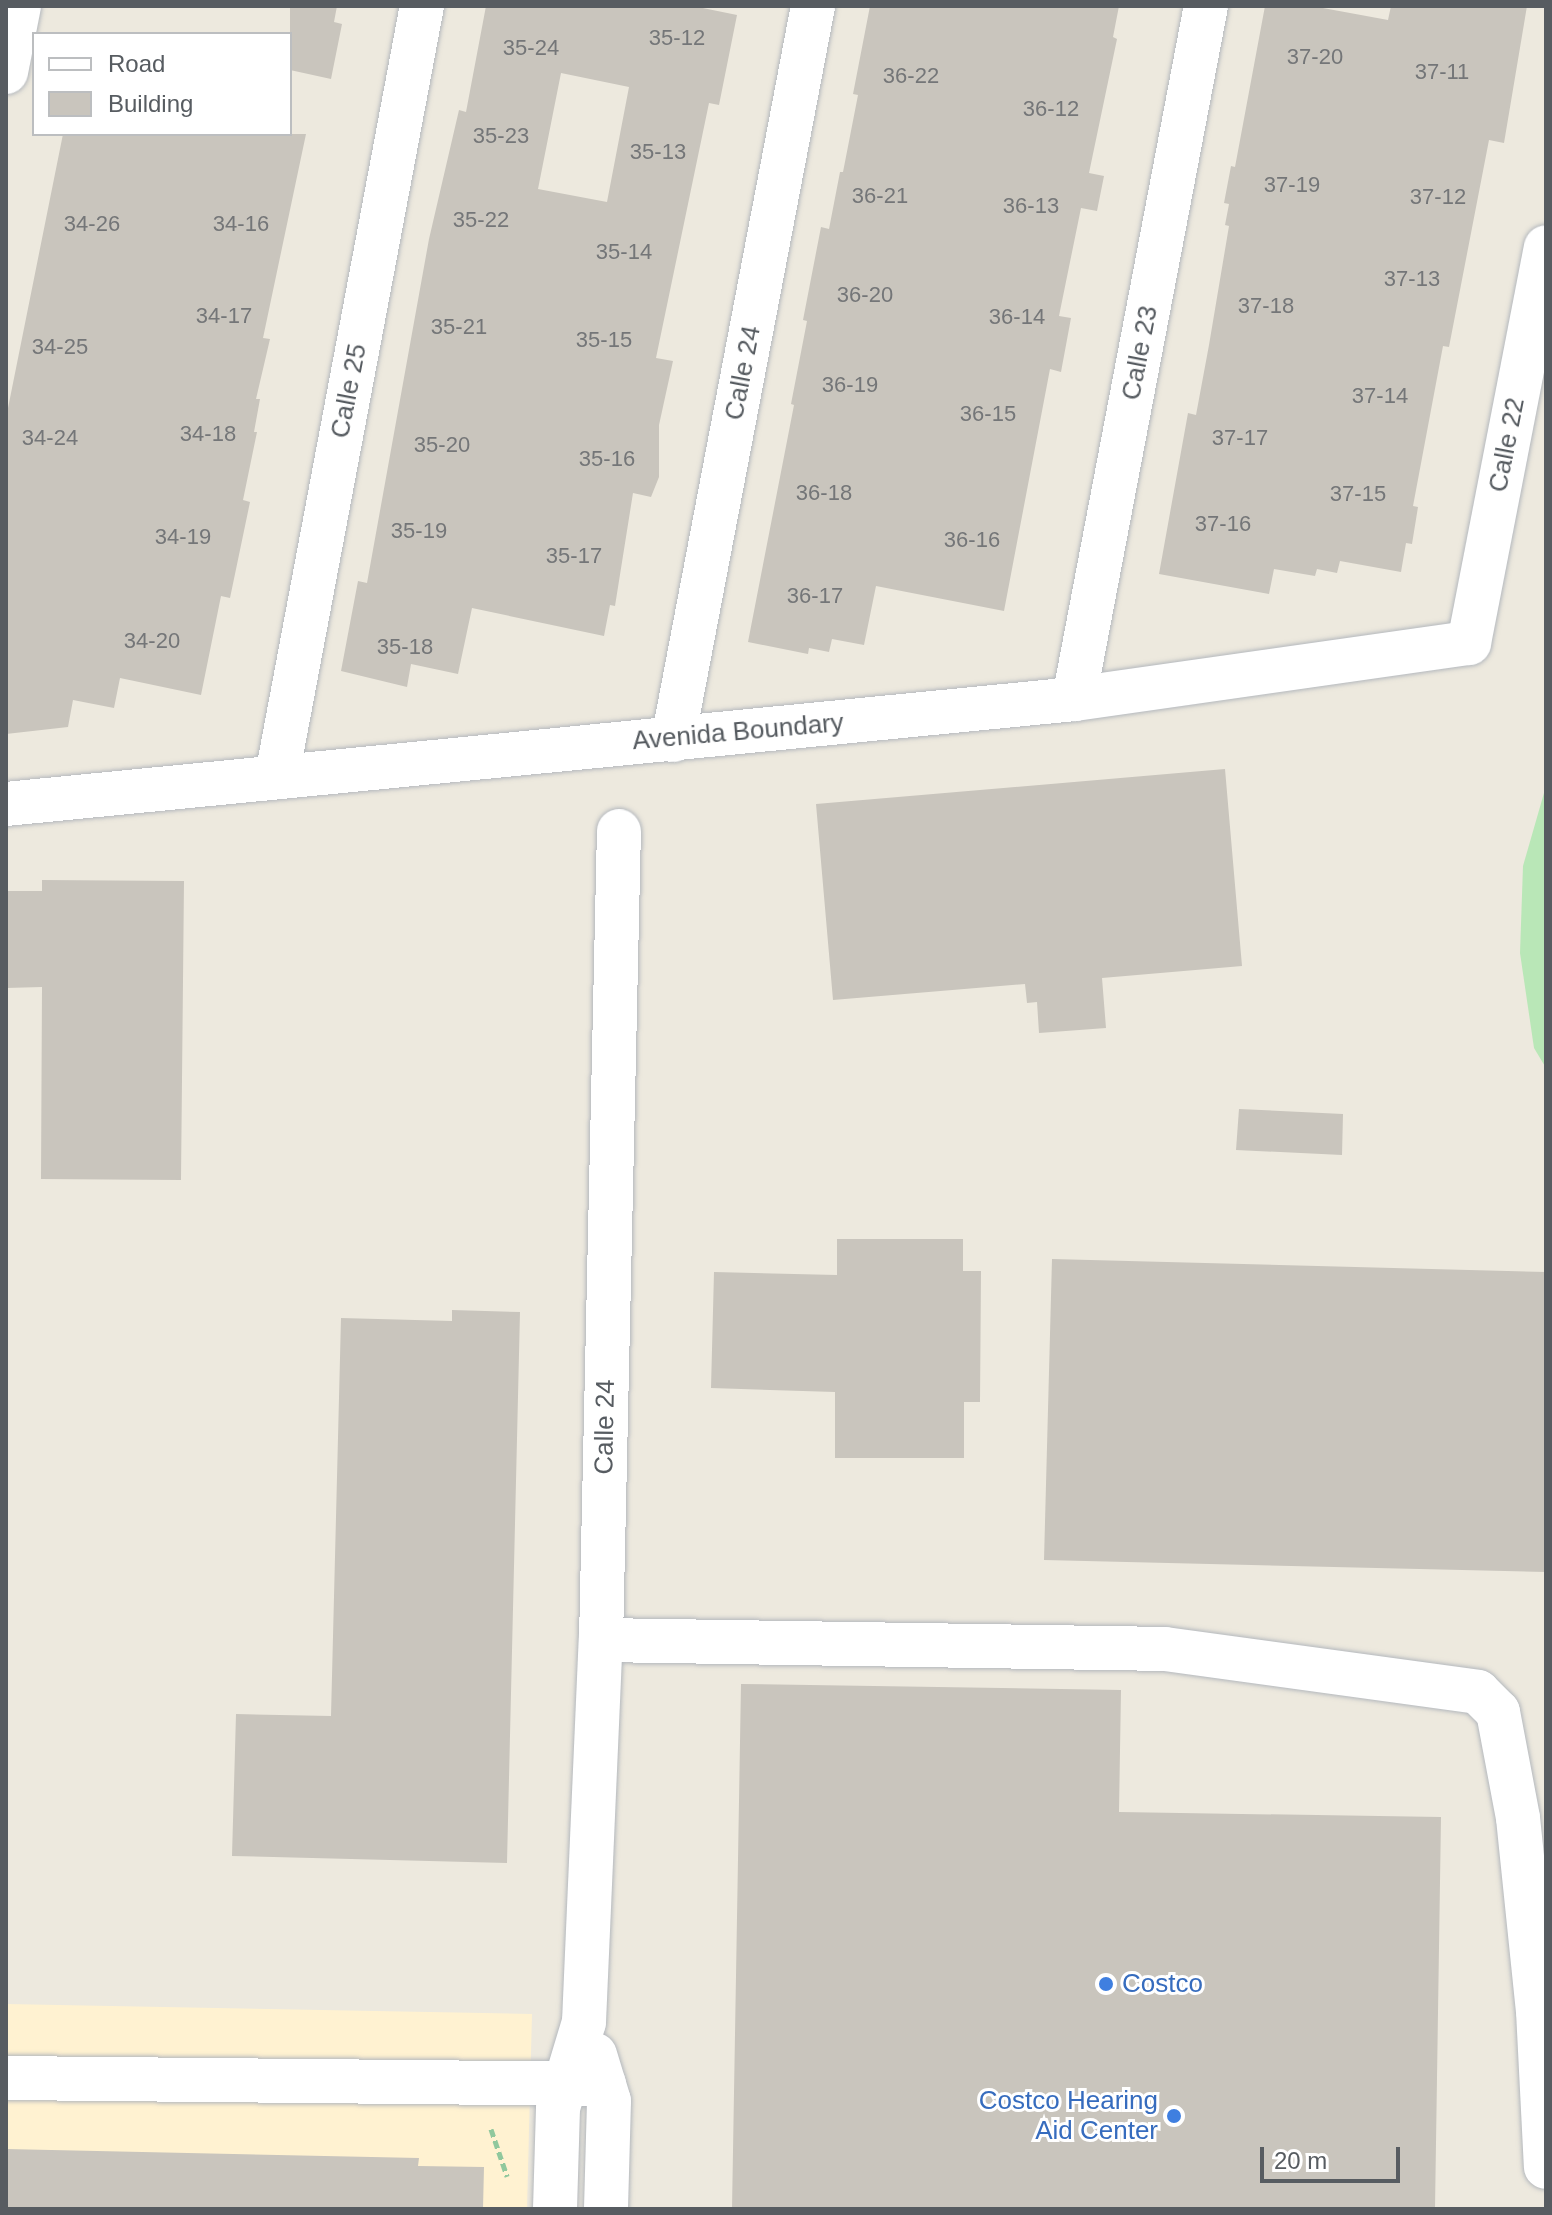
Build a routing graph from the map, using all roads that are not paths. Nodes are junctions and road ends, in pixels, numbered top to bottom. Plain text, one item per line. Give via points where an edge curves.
1 (19, 6) edge
2 (422, 6) edge
3 (813, 6) edge
4 (1206, 6) edge
5 (6, 72) edge
6 (1546, 247) edge
7 (1469, 643) joint
8 (1074, 699) junction
9 (673, 740) junction
10 (277, 776) junction
11 (6, 804) edge
12 (619, 831) dead end
13 (601, 1640) junction
14 (6, 2078) edge
15 (585, 2084) junction
16 (1546, 2167) edge
17 (555, 2209) edge
18 (606, 2209) edge

1 - 5 street
2 - 10 street, Calle 25
3 - 9 street, Calle 24
4 - 8 street, Calle 23
6 - 7 street, Calle 22
7 - 8 street, Avenida Boundary
8 - 9 street, Avenida Boundary
9 - 10 street, Avenida Boundary
10 - 11 street, Avenida Boundary
12 - 13 street, Calle 24
13 - 15 street, Calle 24
13 - 16 street via 1165,1649 1478,1692 1498,1712 1518,1818 1538,2011
14 - 15 street
15 - 17 street via 558,2108
15 - 18 street, Calle 24 via 609,2101

